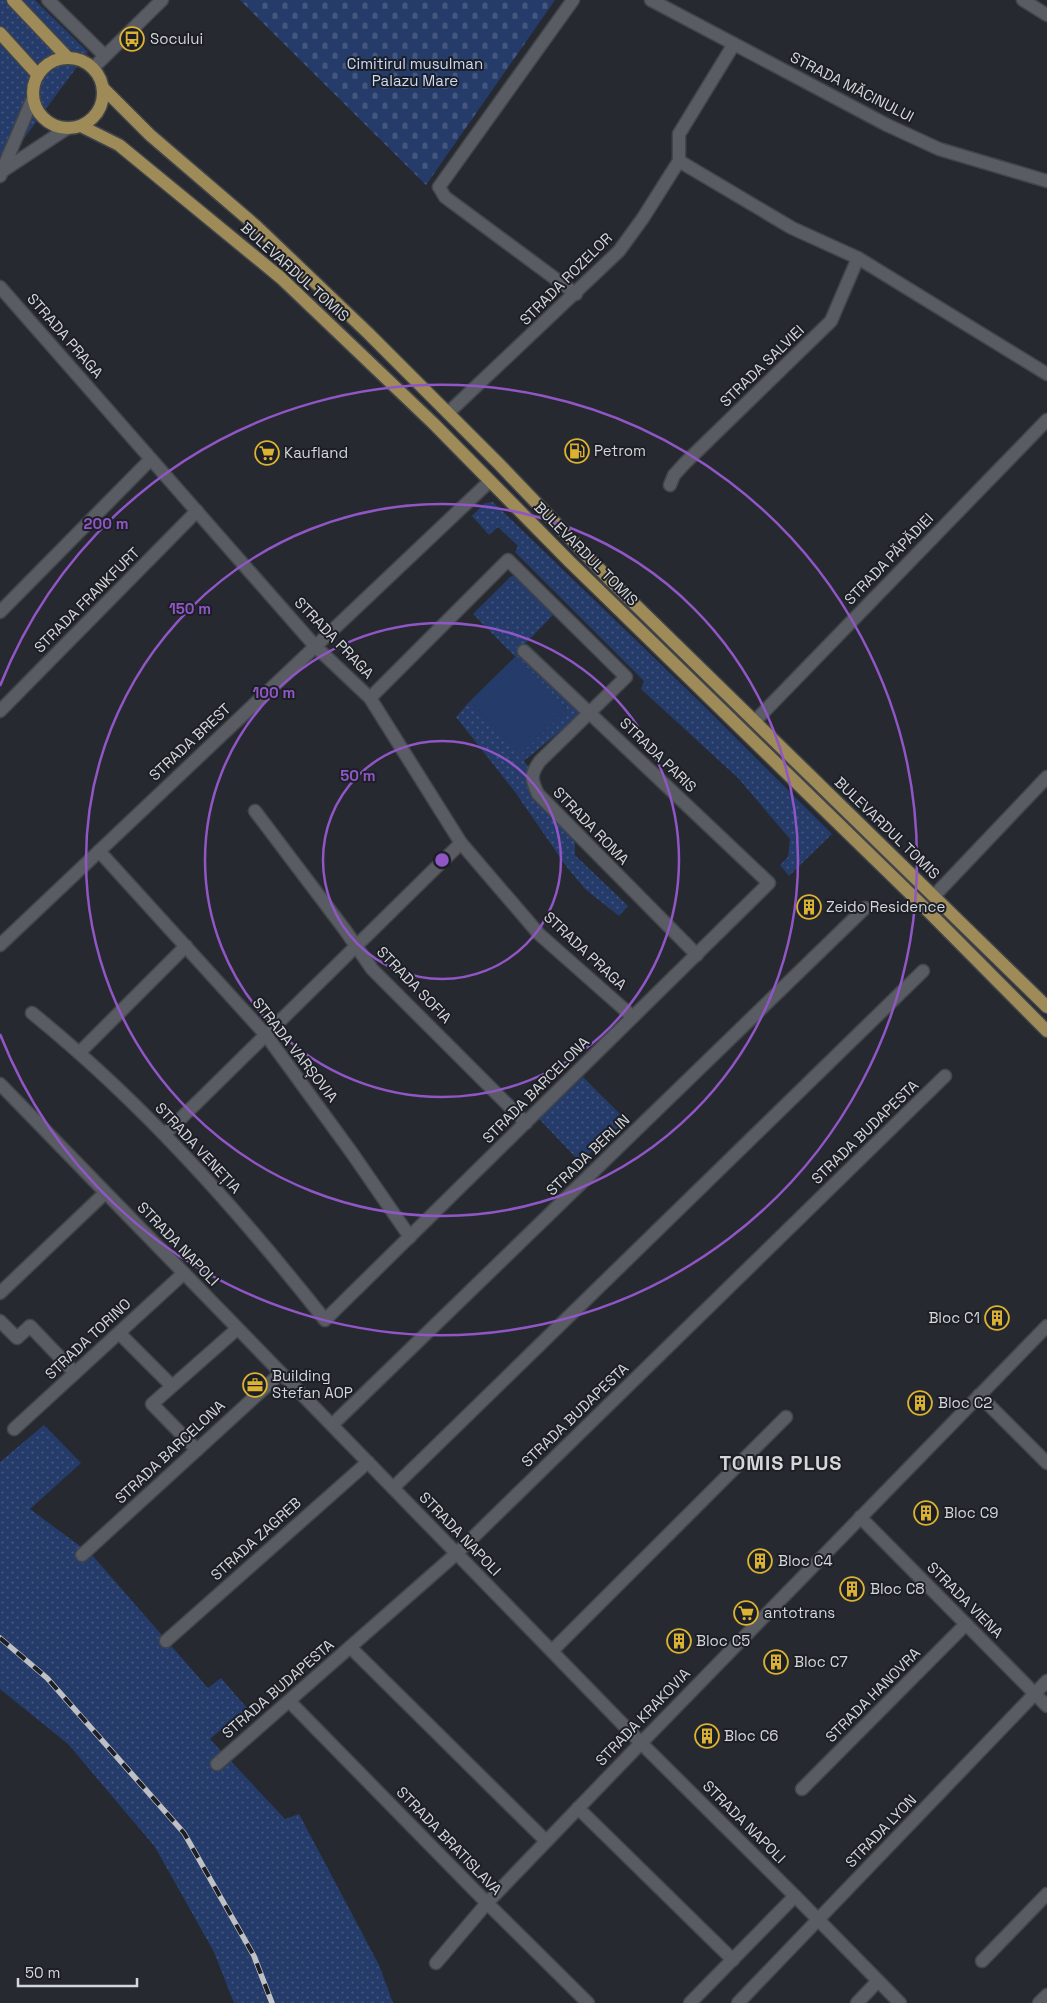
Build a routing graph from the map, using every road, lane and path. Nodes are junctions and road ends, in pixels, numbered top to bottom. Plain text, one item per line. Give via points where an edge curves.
1 (13, 0) edge
2 (48, 0) edge
3 (162, 0) edge
4 (573, 0) edge
5 (651, 0) edge
6 (1023, 0) edge
7 (1047, 15) edge
8 (0, 33) edge
9 (734, 44) junction
10 (105, 56) junction
11 (68, 58) junction
12 (93, 68) junction
13 (38, 75) junction
14 (103, 88) junction
15 (33, 98) junction
16 (81, 126) junction
17 (66, 129) junction
18 (679, 161) junction
19 (2, 173) edge
20 (1047, 181) edge
21 (858, 258) junction
22 (0, 287) edge
23 (576, 294) junction
24 (1047, 374) edge
25 (448, 413) junction
26 (1047, 420) edge
27 (151, 459) junction
28 (490, 481) junction
29 (670, 485) dead end
30 (197, 511) junction
31 (0, 612) edge
32 (315, 646) junction
33 (524, 651) dead end
34 (370, 698) junction
35 (0, 710) edge
36 (590, 713) junction
37 (755, 721) junction
38 (1047, 777) edge
39 (254, 811) dead end
40 (461, 843) junction
41 (99, 851) junction
42 (769, 883) joint
43 (934, 896) junction
44 (865, 908) dead end
45 (0, 945) edge
46 (186, 946) junction
47 (356, 946) junction
48 (697, 955) junction
49 (923, 970) dead end
50 (1047, 1007) edge
51 (32, 1013) dead end
52 (633, 1018) junction
53 (1047, 1031) edge
54 (266, 1035) junction
55 (80, 1052) junction
56 (945, 1076) dead end
57 (0, 1084) edge
58 (526, 1123) junction
59 (165, 1134) junction
60 (105, 1192) junction
61 (410, 1237) junction
62 (184, 1273) junction
63 (0, 1293) edge
64 (326, 1320) joint
65 (0, 1321) edge
66 (1047, 1326) edge
67 (238, 1329) junction
68 (119, 1333) junction
69 (75, 1373) junction
70 (280, 1373) junction
71 (172, 1386) junction
72 (979, 1395) junction
73 (786, 1417) dead end
74 (332, 1425) junction
75 (14, 1429) dead end
76 (196, 1450) junction
77 (368, 1462) junction
78 (1047, 1463) edge
79 (393, 1488) junction
80 (860, 1517) junction
81 (457, 1554) junction
82 (82, 1555) dead end
83 (966, 1624) junction
84 (166, 1641) dead end
85 (350, 1647) junction
86 (552, 1651) junction
87 (1047, 1681) edge
88 (1035, 1694) junction
89 (289, 1701) junction
90 (1047, 1706) edge
91 (641, 1742) junction
92 (217, 1764) dead end
93 (802, 1789) dead end
94 (578, 1808) junction
95 (546, 1841) junction
96 (1047, 1894) edge
97 (796, 1896) junction
98 (487, 1903) junction
99 (819, 1920) junction
100 (732, 1960) junction
101 (982, 1961) dead end
102 (436, 1964) dead end
103 (878, 1981) junction
104 (1047, 1995) edge
105 (588, 2003) edge
106 (690, 2003) edge
107 (738, 2003) edge
108 (857, 2003) edge
109 (900, 2003) edge
110 (1039, 2003) edge

1 - 11 main road
2 - 10 street
3 - 10 street
4 - 23 street via 439,187 445,197
5 - 9 street, STRADA MĂCINULUI
6 - 7 street
8 - 13 main road
9 - 18 street via 678,134
9 - 20 street, STRADA MĂCINULUI via 939,149
10 - 12 street
11 - 12 main road
11 - 13 main road via 45,66
12 - 14 main road
13 - 15 main road via 33,86
14 - 16 main road via 102,103 94,117
14 - 25 main road, BULEVARDUL TOMIS via 150,135 256,226
15 - 17 main road via 39,113 50,124
15 - 19 street
16 - 17 main road
16 - 28 main road, BULEVARDUL TOMIS via 119,145 282,278
17 - 19 street
18 - 21 street via 792,228
18 - 23 street, STRADA ROZELOR via 619,251
21 - 24 street
21 - 29 street, STRADA SALVIEI via 831,321 674,475
22 - 27 street, STRADA PRAGA
23 - 25 street, STRADA ROZELOR
25 - 37 main road, BULEVARDUL TOMIS via 611,581
26 - 37 street, STRADA PĂPĂDIEI
27 - 30 street, STRADA PRAGA
27 - 31 street
28 - 32 street, STRADA BREST
28 - 53 main road, BULEVARDUL TOMIS
30 - 32 street, STRADA PRAGA
30 - 35 street, STRADA FRANKFURT
32 - 34 street, STRADA PRAGA
32 - 41 street, STRADA BREST
33 - 36 street, STRADA PARIS
34 - 36 street via 508,560 626,677
34 - 40 street, STRADA PRAGA
36 - 42 street, STRADA PARIS
36 - 48 street, STRADA ROMA via 540,761 532,781 549,807
37 - 43 main road, BULEVARDUL TOMIS
38 - 43 street
39 - 47 street, STRADA SOFIA
40 - 47 street
40 - 52 street, STRADA PRAGA via 539,934
41 - 45 street, STRADA BREST
41 - 46 street, STRADA VARȘOVIA
42 - 48 street, STRADA BARCELONA
43 - 50 main road, BULEVARDUL TOMIS
44 - 74 street, STRADA BERLIN
46 - 54 street, STRADA VARȘOVIA
46 - 55 street
47 - 54 street
47 - 58 street, STRADA SOFIA via 372,970
48 - 52 street, STRADA BARCELONA
49 - 79 street
51 - 55 street, STRADA VENEȚIA
52 - 58 street, STRADA BARCELONA
54 - 59 street
54 - 61 street, STRADA VARȘOVIA
55 - 59 street, STRADA VENEȚIA
56 - 81 street, STRADA BUDAPESTA
57 - 60 street, STRADA NAPOLI
58 - 61 street, STRADA BARCELONA
59 - 64 street, STRADA VENEȚIA via 266,1246
60 - 62 street, STRADA NAPOLI
60 - 63 street
61 - 64 street, STRADA BARCELONA
62 - 67 street, STRADA NAPOLI
62 - 68 street, STRADA TORINO
65 - 69 street via 17,1338 30,1326
66 - 72 street, STRADA KRAKOVIA
67 - 70 street, STRADA NAPOLI
67 - 71 street
68 - 69 street, STRADA TORINO
68 - 71 street
69 - 75 street, STRADA TORINO
70 - 74 street, STRADA NAPOLI
70 - 76 street, STRADA BARCELONA
71 - 76 street via 152,1404
72 - 78 street
72 - 80 street, STRADA KRAKOVIA
73 - 86 street
74 - 77 street, STRADA NAPOLI
76 - 82 street, STRADA BARCELONA
77 - 79 street, STRADA NAPOLI
77 - 84 street, STRADA ZAGREB
79 - 81 street, STRADA NAPOLI
80 - 83 street, STRADA VIENA
80 - 91 street, STRADA KRAKOVIA
81 - 85 street, STRADA BUDAPESTA
81 - 86 street, STRADA NAPOLI
83 - 88 street, STRADA VIENA
83 - 93 street, STRADA HANOVRA
85 - 89 street, STRADA BUDAPESTA
85 - 95 street
86 - 91 street, STRADA NAPOLI
87 - 88 street, STRADA LYON
88 - 90 street, STRADA VIENA
88 - 99 street, STRADA LYON
89 - 92 street, STRADA BUDAPESTA
89 - 98 street, STRADA BRATISLAVA
91 - 94 street, STRADA KRAKOVIA
91 - 97 street, STRADA NAPOLI
94 - 95 street, STRADA KRAKOVIA
94 - 100 street
95 - 98 street, STRADA KRAKOVIA
96 - 101 street
97 - 99 street, STRADA NAPOLI
97 - 100 street
98 - 102 street, STRADA KRAKOVIA
98 - 105 street, STRADA BRATISLAVA
99 - 103 street, STRADA NAPOLI
99 - 107 street, STRADA LYON
100 - 106 street
103 - 108 street
103 - 109 street, STRADA NAPOLI
104 - 110 street

